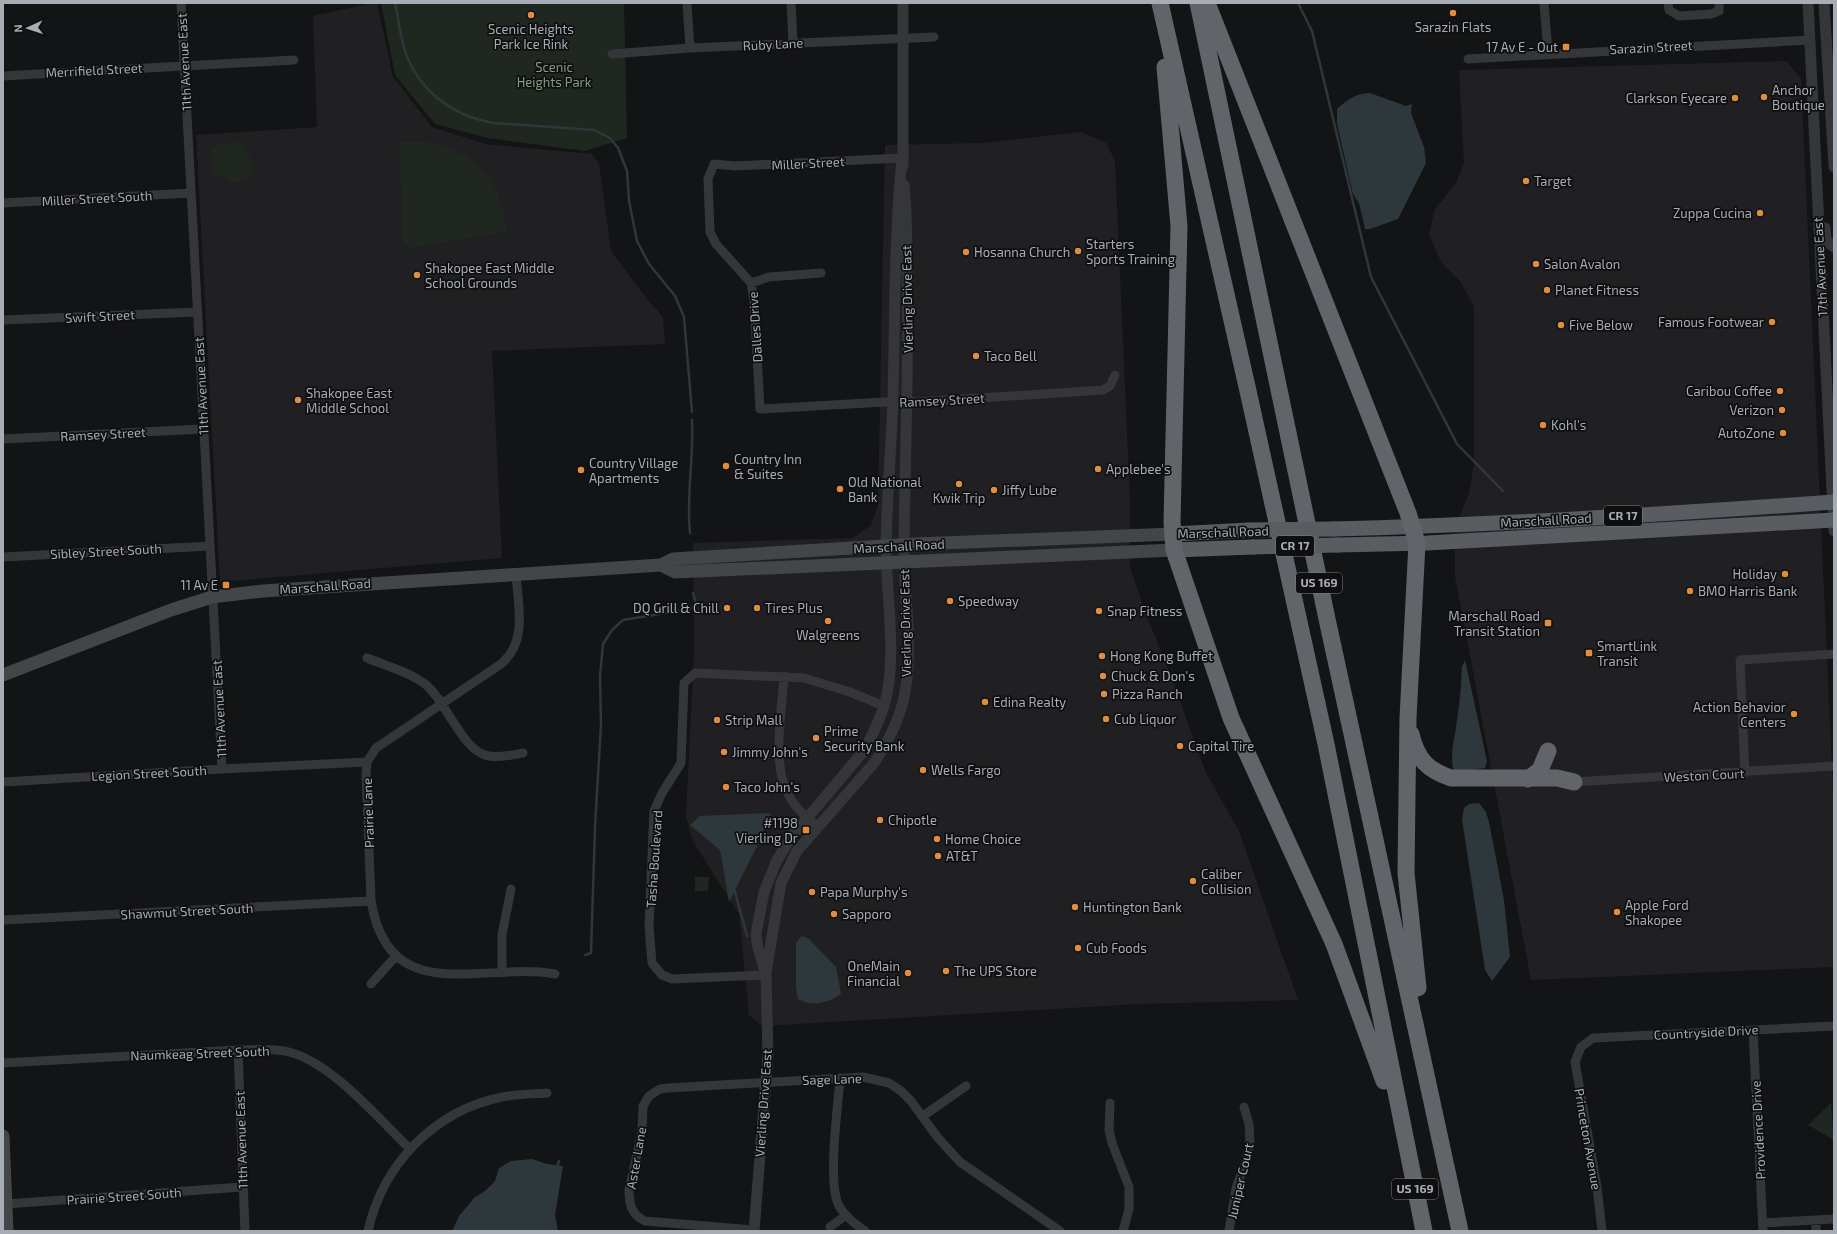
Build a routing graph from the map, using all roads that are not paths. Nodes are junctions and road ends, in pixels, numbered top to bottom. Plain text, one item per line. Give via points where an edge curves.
1 (181, 3) edge
2 (687, 3) edge
3 (791, 3) edge
4 (903, 3) edge
5 (1159, 3) edge
6 (1198, 3) edge
7 (1207, 3) edge
8 (1544, 3) edge
9 (1808, 3) edge
10 (1824, 3) edge
11 (1668, 7) edge
12 (1719, 7) edge
13 (934, 37) dead end
14 (903, 38) junction
15 (1830, 38) edge
16 (1810, 40) junction
17 (794, 43) junction
18 (690, 48) junction
19 (1548, 53) junction
20 (612, 54) dead end
21 (1468, 58) dead end
22 (294, 60) dead end
23 (185, 65) junction
24 (3, 76) edge
25 (1815, 154) junction
26 (902, 158) junction
27 (714, 164) joint
28 (1834, 167) edge
29 (191, 193) junction
30 (3, 203) edge
31 (1834, 247) edge
32 (821, 273) dead end
33 (751, 283) junction
34 (197, 312) junction
35 (3, 320) edge
36 (1115, 375) dead end
37 (893, 402) junction
38 (907, 403) junction
39 (760, 409) joint
40 (203, 429) junction
41 (3, 439) edge
42 (1834, 502) edge
43 (1834, 524) edge
44 (1412, 527) junction
45 (1173, 542) junction
46 (1417, 543) junction
47 (904, 545) junction
48 (210, 546) junction
49 (886, 546) junction
50 (3, 557) edge
51 (904, 561) junction
52 (887, 562) junction
53 (661, 566) junction
54 (516, 574) junction
55 (212, 597) junction
56 (1834, 654) edge
57 (367, 658) dead end
58 (890, 664) junction
59 (3, 675) edge
60 (784, 676) junction
61 (442, 704) junction
62 (884, 706) junction
63 (900, 708) junction
64 (1408, 718) junction
65 (1548, 751) dead end
66 (522, 752) dead end
67 (367, 762) junction
68 (1834, 766) edge
69 (222, 768) junction
70 (1745, 773) junction
71 (1528, 779) junction
72 (3, 782) edge
73 (1574, 782) joint
74 (808, 818) junction
75 (818, 827) junction
76 (511, 889) dead end
77 (371, 901) junction
78 (3, 920) edge
79 (396, 956) junction
80 (502, 972) junction
81 (556, 974) dead end
82 (766, 975) junction
83 (371, 984) dead end
84 (1834, 1026) edge
85 (1753, 1030) junction
86 (1581, 1047) joint
87 (238, 1050) junction
88 (3, 1063) edge
89 (840, 1078) junction
90 (765, 1083) junction
91 (966, 1086) dead end
92 (547, 1093) dead end
93 (646, 1100) joint
94 (1110, 1103) dead end
95 (1244, 1107) dead end
96 (922, 1116) junction
97 (3, 1136) edge
98 (1406, 1147) junction
99 (410, 1149) junction
100 (1445, 1161) junction
101 (242, 1187) junction
102 (6, 1204) junction
103 (846, 1215) junction
104 (1816, 1220) junction
105 (1834, 1220) edge
106 (830, 1227) dead end
107 (1763, 1227) edge
108 (7, 1231) edge
109 (245, 1231) edge
110 (368, 1231) edge
111 (754, 1231) edge
112 (866, 1231) edge
113 (1060, 1231) edge
114 (1123, 1231) edge
115 (1229, 1231) edge
116 (1424, 1231) edge
117 (1460, 1231) edge
118 (1602, 1231) edge
119 (1816, 1231) edge

1 - 23 street, 11th Avenue East
2 - 18 street
3 - 17 street
4 - 14 street, Vierling Drive East
5 - 45 highway via 1179,226
5 - 98 highway, US 169 via 1326,744
6 - 100 highway, US 169 via 1324,604
7 - 44 highway
8 - 19 street
9 - 16 street, 17th Avenue East
10 - 15 street
11 - 12 street via 1679,16 1711,14
13 - 14 street, Ruby Lane
14 - 17 street, Ruby Lane
14 - 26 street, Vierling Drive East
15 - 16 street, Sarazin Street
15 - 28 street
16 - 19 street, Sarazin Street
16 - 25 street, 17th Avenue East
17 - 18 street, Ruby Lane
18 - 20 street, Ruby Lane
19 - 21 street, Sarazin Street
22 - 23 street, Merrifield Street
23 - 24 street, Merrifield Street
23 - 29 street, 11th Avenue East
25 - 31 street via 1823,187 1826,241
25 - 42 street, 17th Avenue East
26 - 27 street, Miller Street via 735,166
26 - 37 street, Vierling Drive East via 897,208
26 - 38 street, Vierling Drive East via 906,208
27 - 33 street, Dalles Drive via 708,178 710,232 716,244
29 - 30 street, Miller Street South
29 - 34 street, 11th Avenue East
32 - 33 street via 769,277
33 - 39 street, Dalles Drive
34 - 35 street, Swift Street
34 - 40 street, 11th Avenue East
36 - 38 street, Ramsey Street via 1110,386 1103,390
37 - 38 street, Ramsey Street
37 - 39 street, Ramsey Street
37 - 49 street, Vierling Drive East
38 - 47 street, Vierling Drive East
40 - 41 street, Ramsey Street
40 - 48 street, 11th Avenue East
42 - 43 street, 17th Avenue East
42 - 44 highway, Marschall Road / CR 17
43 - 46 highway, Marschall Road / CR 17
44 - 45 highway, Marschall Road / CR 17, bridge via 1250,530
44 - 46 highway
45 - 46 highway, Marschall Road / CR 17, bridge via 1253,547
45 - 47 main road, Marschall Road / CR 17
45 - 51 main road, Marschall Road / CR 17
45 - 98 highway via 1231,718 1334,944
46 - 64 highway
47 - 49 main road, Marschall Road / CR 17
47 - 51 street, Vierling Drive East
48 - 50 street, Sibley Street South
48 - 55 street, 11th Avenue East
49 - 52 street, Vierling Drive East
49 - 53 main road, Marschall Road / CR 17 via 673,559
51 - 52 main road, Marschall Road / CR 17
51 - 63 street, Vierling Drive East via 907,656 905,692
52 - 53 main road, Marschall Road / CR 17 via 675,572
52 - 58 street, Vierling Drive East
53 - 54 main road, Marschall Road / CR 17
54 - 55 main road, Marschall Road / CR 17 via 299,587
54 - 61 street, Prairie Lane via 519,633 514,651 501,664
55 - 59 main road, Marschall Road / CR 17 via 140,621
55 - 69 street, 11th Avenue East
56 - 70 street via 1740,660
57 - 61 street via 425,684
58 - 62 street, Vierling Drive East
58 - 63 street via 896,702
60 - 62 street, Tasha Boulevard via 804,678
60 - 74 street via 780,774 792,802
60 - 82 street, Tasha Boulevard via 695,673 684,683 681,763 654,811 650,926 652,963 662,975 672,979
61 - 66 street via 467,740 480,753 498,757
61 - 67 street, Prairie Lane via 376,748
62 - 74 street, Vierling Drive East via 863,752
63 - 75 street, Vierling Drive East via 885,747 874,763
64 - 71 highway via 1414,746 1428,767 1437,774 1451,778
64 - 100 highway via 1406,873 1414,965
65 - 71 highway via 1540,770
67 - 69 street, Legion Street South
67 - 77 street, Prairie Lane
68 - 70 street, Weston Court
69 - 72 street, Legion Street South
70 - 73 street, Weston Court
71 - 73 highway via 1556,778
74 - 75 street
74 - 82 street, Vierling Drive East via 792,836 777,860 764,892 756,934
75 - 82 street, Vierling Drive East via 797,851 781,883
76 - 80 street via 502,935
77 - 78 street, Shawmut Street South
77 - 79 street, Prairie Lane via 379,931 386,945
79 - 80 street, Prairie Lane via 422,970 441,974
79 - 83 street
80 - 81 street, Prairie Lane via 530,971
82 - 90 street, Vierling Drive East via 768,1055
84 - 85 street, Countryside Drive
85 - 86 street, Countryside Drive via 1593,1038
85 - 107 street, Providence Drive
86 - 118 street, Princeton Avenue via 1575,1062 1597,1187
87 - 88 street, Naumkeag Street South
87 - 99 street, Naumkeag Street South via 289,1052 311,1061 334,1076
87 - 101 street, 11th Avenue East
89 - 90 street, Sage Lane
89 - 96 street, Sage Lane via 863,1077 889,1083 911,1101
89 - 103 street via 834,1184 839,1206
90 - 93 street, Sage Lane via 668,1088 654,1092
90 - 111 street, Vierling Drive East
91 - 96 street
92 - 99 street via 515,1095 477,1104 434,1127
93 - 111 street, Aster Lane via 642,1112 642,1132 629,1190 629,1200 634,1214 645,1221
94 - 114 street via 1109,1130 1129,1187 1129,1209
95 - 115 street, Juniper Court via 1249,1124 1250,1142 1236,1188
96 - 113 street, Sage Lane via 948,1151 960,1162
97 - 102 main road
98 - 116 highway, US 169
99 - 110 street via 382,1190
100 - 117 highway, US 169
101 - 102 street, Prairie Street South
101 - 109 street, 11th Avenue East
102 - 108 main road
103 - 106 street
103 - 112 street
104 - 105 street
104 - 107 street
104 - 119 street

